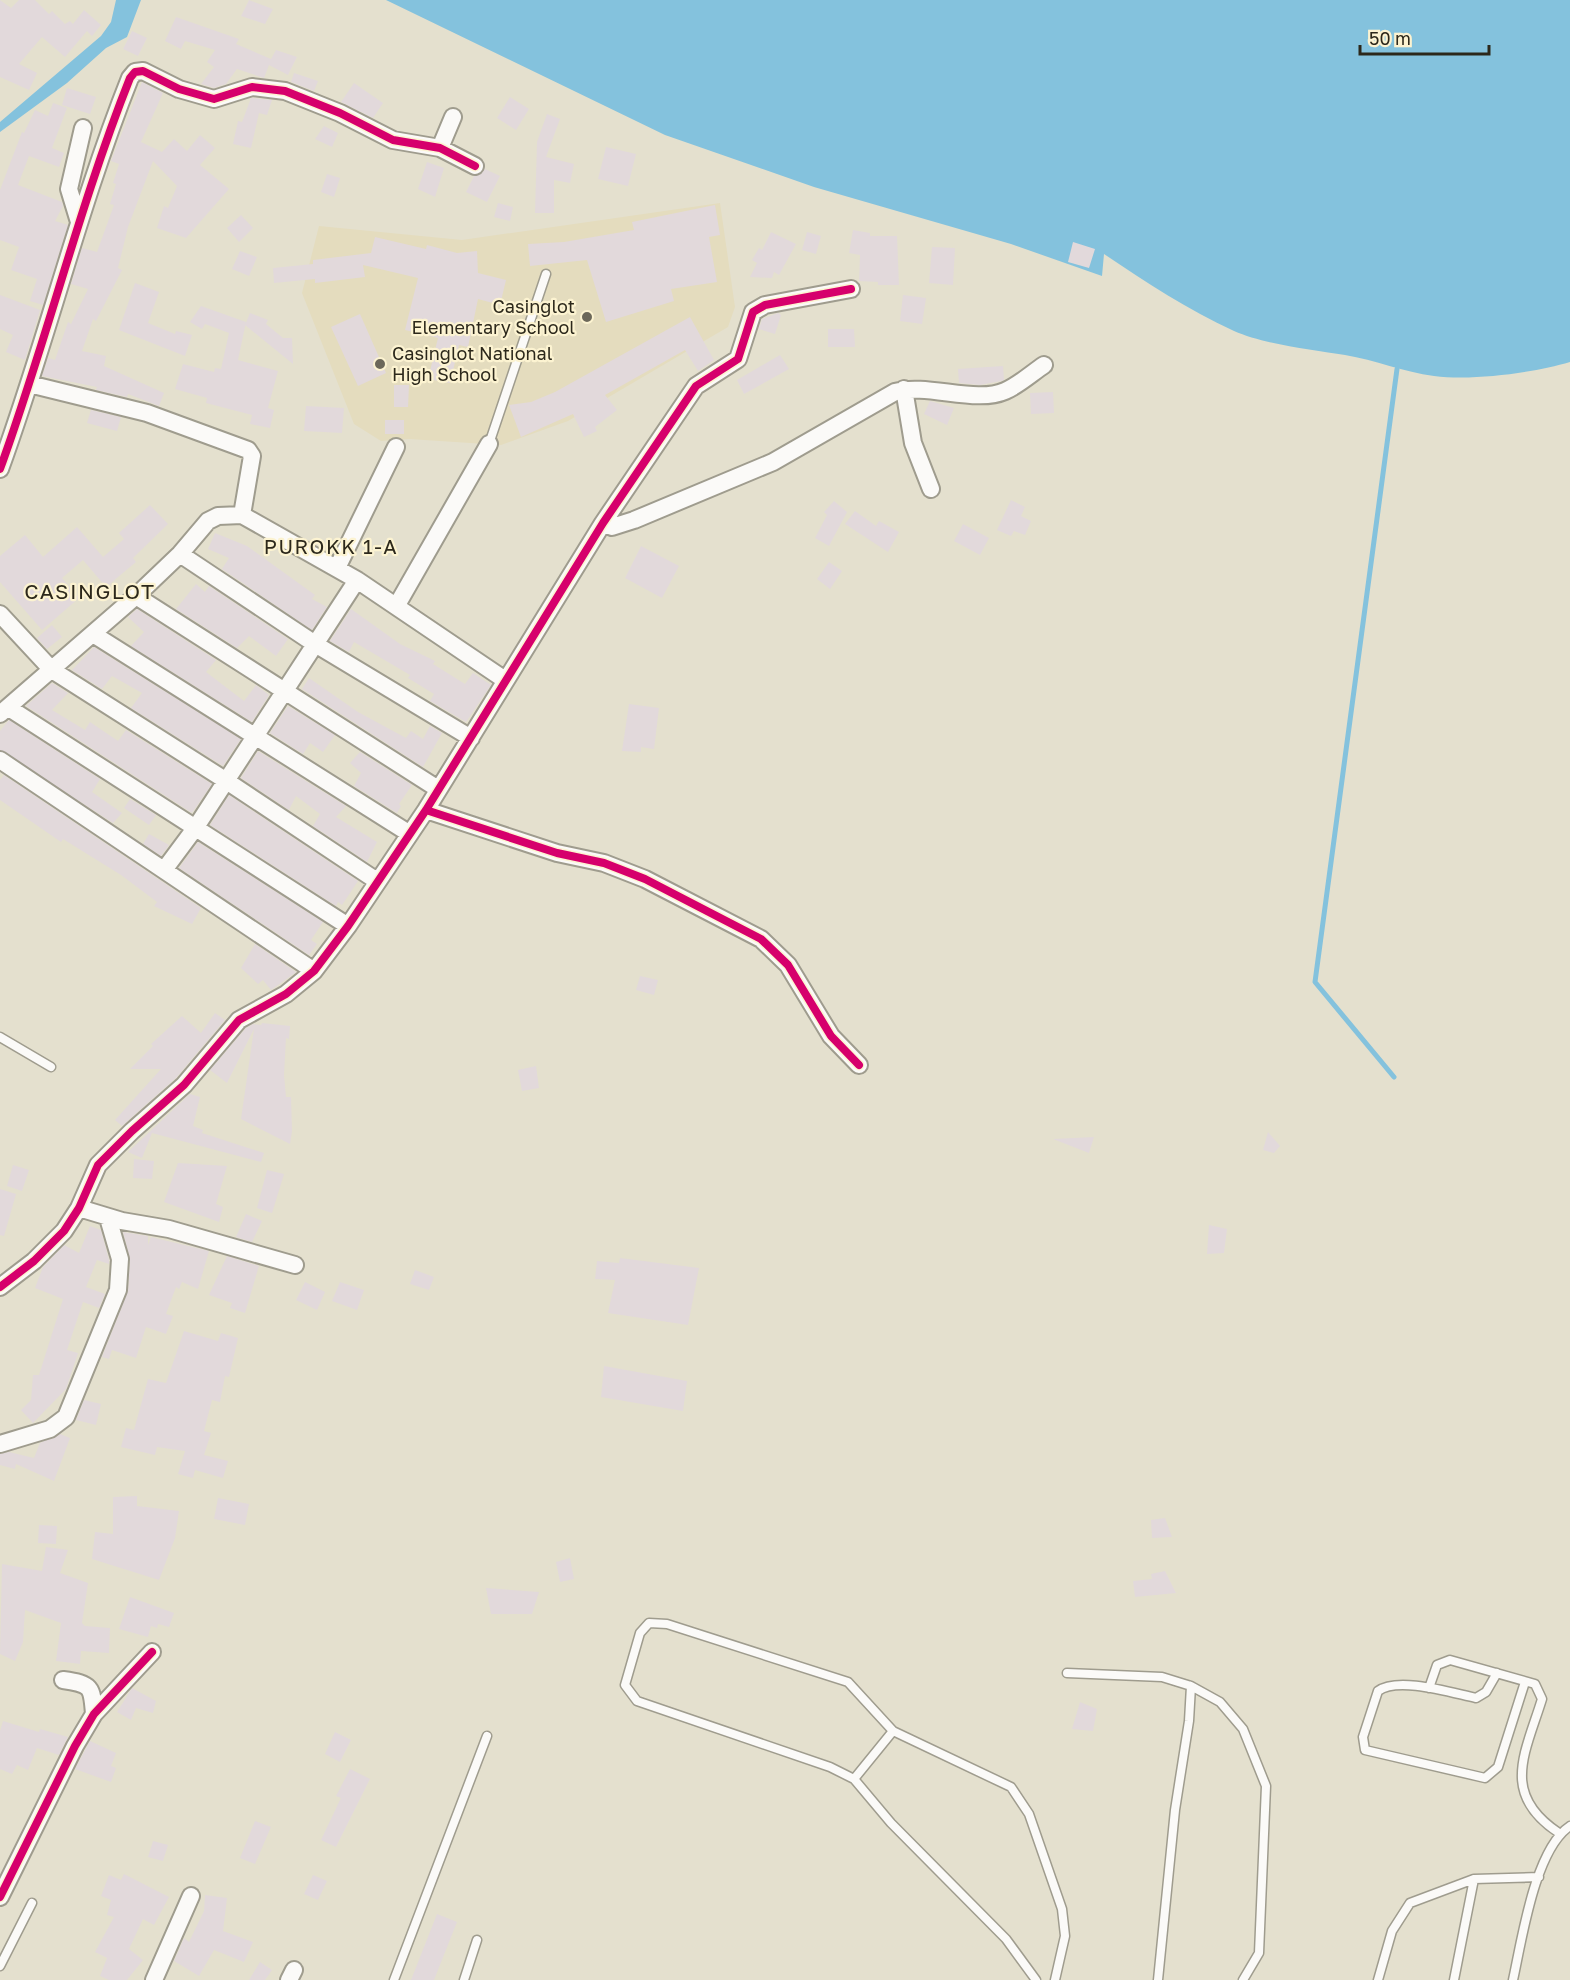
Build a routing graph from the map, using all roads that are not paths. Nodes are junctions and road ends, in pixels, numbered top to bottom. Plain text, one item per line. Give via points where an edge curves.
1 (453, 117) dead end
2 (83, 128) dead end
3 (440, 148) junction
4 (475, 166) dead end
5 (79, 222) junction
6 (546, 274) dead end
7 (851, 289) dead end
8 (1044, 365) dead end
9 (29, 384) junction
10 (904, 389) junction
11 (489, 444) joint
12 (396, 447) dead end
13 (0, 469) edge
14 (931, 489) dead end
15 (242, 515) junction
16 (603, 523) junction
17 (180, 554) junction
18 (337, 568) junction
19 (357, 580) junction
20 (136, 596) junction
21 (397, 605) junction
22 (0, 614) edge
23 (93, 634) junction
24 (315, 644) junction
25 (52, 670) junction
26 (505, 680) junction
27 (285, 692) junction
28 (5, 711) edge
29 (256, 735) junction
30 (471, 738) junction
31 (0, 760) edge
32 (225, 780) junction
33 (438, 789) junction
34 (426, 810) junction
35 (196, 827) junction
36 (410, 834) junction
37 (164, 870) junction
38 (377, 881) junction
39 (348, 926) junction
40 (314, 971) junction
41 (0, 1037) edge
42 (859, 1065) dead end
43 (51, 1067) dead end
44 (78, 1208) junction
45 (108, 1218) junction
46 (295, 1265) dead end
47 (0, 1287) edge
48 (0, 1444) edge
49 (153, 1652) dead end
50 (1068, 1673) dead end
51 (1497, 1673) junction
52 (63, 1680) dead end
53 (1525, 1682) junction
54 (1191, 1686) junction
55 (1429, 1688) junction
56 (94, 1714) junction
57 (893, 1731) junction
58 (487, 1736) dead end
59 (854, 1779) junction
60 (1570, 1826) edge
61 (1559, 1833) junction
62 (1539, 1877) junction
63 (1474, 1879) junction
64 (191, 1896) dead end
65 (0, 1897) edge
66 (32, 1902) dead end
67 (477, 1940) dead end
68 (0, 1966) edge
69 (154, 1980) edge
70 (394, 1980) edge
71 (464, 1980) edge
72 (1036, 1980) edge
73 (1055, 1980) edge
74 (1158, 1980) edge
75 (1243, 1980) edge
76 (1378, 1980) edge
77 (1454, 1980) edge
78 (1513, 1980) edge

1 - 3 street
2 - 5 street via 69,189
3 - 4 street
3 - 5 street via 393,140 285,91 252,87 214,99 138,71 130,78 99,156
5 - 9 street
6 - 11 lane
7 - 16 street via 765,305 753,312 738,359 696,386
8 - 10 street via 1004,392 957,394
9 - 13 street
9 - 15 street via 147,413 248,450 252,456
10 - 14 street via 913,443
10 - 16 street via 772,462 634,520 612,527
11 - 21 street
12 - 18 street
15 - 17 street via 218,516 208,521
15 - 18 street
16 - 26 street
17 - 20 street
17 - 24 street
18 - 19 street
19 - 21 street
19 - 24 street
20 - 23 street
20 - 27 street
21 - 26 street
22 - 25 street
23 - 25 street
23 - 29 street
24 - 27 street
24 - 30 street
25 - 28 street
25 - 32 street
26 - 30 street
27 - 29 street
27 - 33 street
28 - 35 street
29 - 32 street
29 - 36 street
30 - 33 street
31 - 37 street
32 - 35 street
32 - 38 street
33 - 34 street
34 - 36 street
34 - 42 street via 557,853 604,863 645,879 761,939 788,965 831,1036
35 - 37 street
35 - 39 street
36 - 38 street
37 - 40 street
38 - 39 street
39 - 40 street
40 - 44 street via 286,994 245,1015 232,1027 194,1074 98,1165
41 - 43 lane
44 - 45 street
44 - 47 street via 49,1248
45 - 46 street via 169,1229
45 - 48 street via 120,1259 118,1290 66,1418 50,1429
49 - 56 street
50 - 54 lane via 1162,1677
51 - 53 lane
51 - 55 lane via 1486,1692 1476,1698
51 - 55 lane via 1450,1660 1437,1665
52 - 56 street via 92,1690
53 - 55 lane via 1498,1767 1485,1778 1365,1750 1363,1737 1378,1691 1390,1685
53 - 61 lane via 1535,1684 1542,1699 1521,1767 1523,1795 1536,1816
54 - 74 lane
54 - 75 lane via 1220,1702 1243,1729 1266,1786 1259,1953
56 - 65 street
57 - 59 lane
57 - 59 lane via 848,1682 667,1624 649,1623 640,1633 625,1685 637,1701 831,1767
57 - 73 lane via 1011,1787 1029,1814 1062,1909 1065,1936
58 - 70 lane
59 - 72 lane via 891,1823 1006,1939
60 - 61 lane
61 - 62 lane
62 - 63 lane
62 - 78 lane
63 - 76 lane via 1410,1903 1392,1931
63 - 77 lane
64 - 69 street
66 - 68 lane
67 - 71 lane

